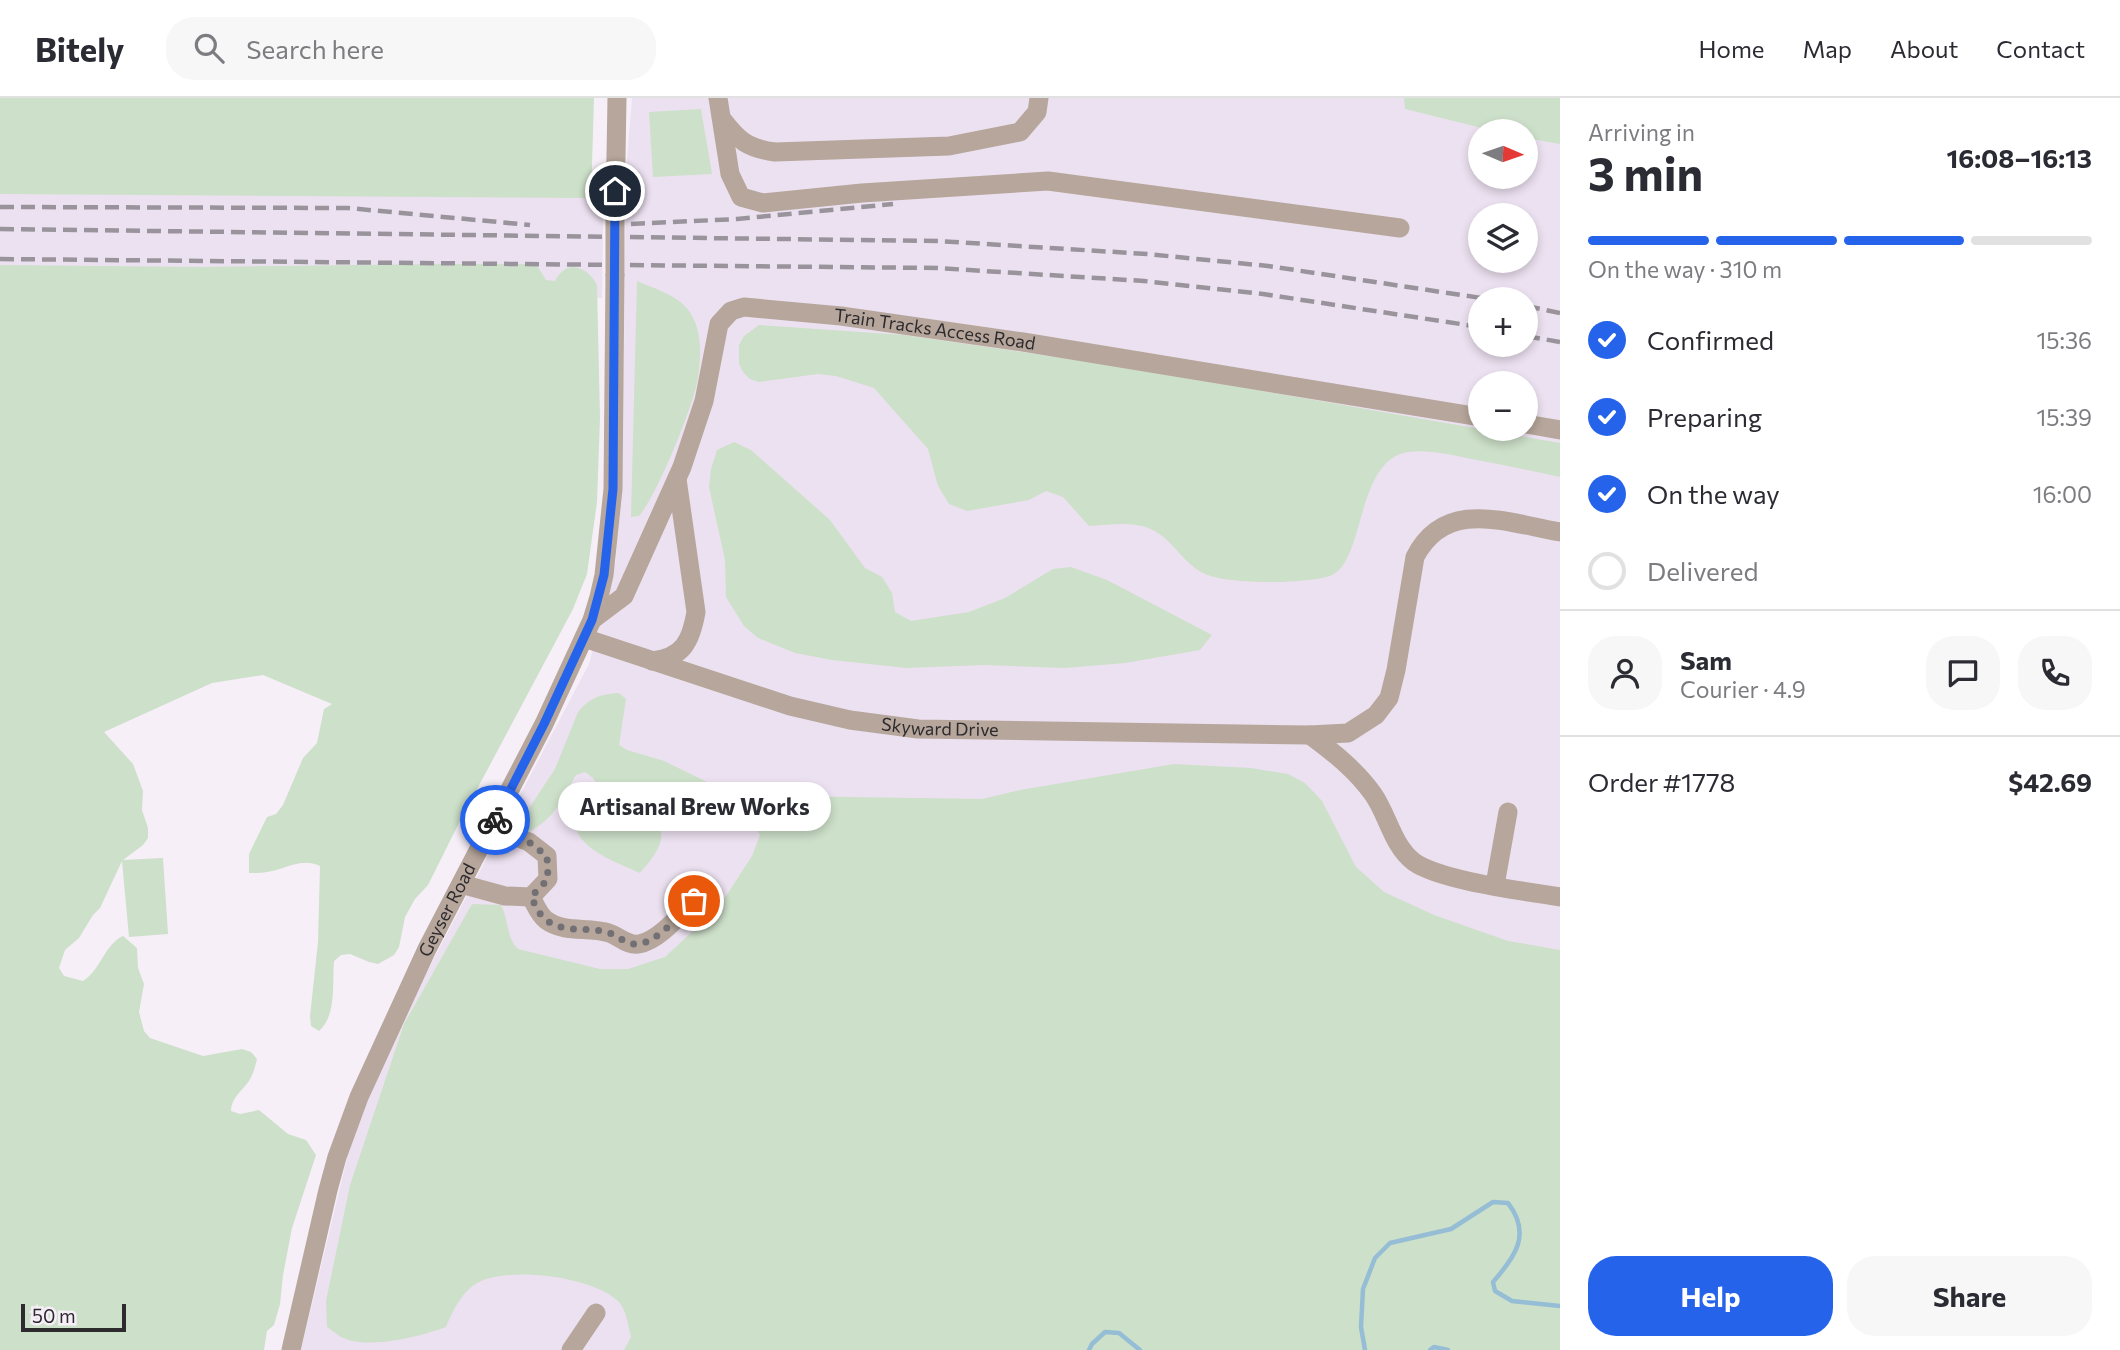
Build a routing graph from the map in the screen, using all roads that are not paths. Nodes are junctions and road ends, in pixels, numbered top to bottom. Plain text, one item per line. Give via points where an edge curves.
1 (617, 98) edge
2 (718, 98) edge
3 (1039, 98) edge
4 (722, 118) junction
5 (1400, 228) dead end
6 (1468, 415) edge
7 (1538, 426) edge
8 (1560, 430) edge
9 (677, 478) junction
10 (1560, 532) edge
11 (588, 629) junction
12 (651, 661) junction
13 (1310, 736) junction
14 (1508, 812) dead end
15 (491, 827) junction
16 (461, 884) junction
17 (1495, 885) junction
18 (531, 897) junction
19 (1560, 897) edge
20 (694, 901) dead end
21 (596, 1313) dead end
22 (292, 1350) edge
23 (570, 1350) edge

1 - 11 street, Geyser Road, bridge via 613,489 604,575
2 - 4 street
3 - 4 street via 1037,112 1020,132 949,146 775,152 739,141
4 - 5 street via 730,174 741,197 763,203 1048,181
6 - 9 street, Train Tracks Access Road via 1023,342 744,307 731,311 719,324 704,401
7 - 8 street
9 - 11 street, Train Tracks Access Road via 624,596
9 - 12 street via 696,612 693,631 681,650 667,659
10 - 13 street, Skyward Drive via 1468,518 1423,541 1415,557 1389,698 1377,715 1348,733
11 - 12 street, Skyward Drive
11 - 15 street, Geyser Road
12 - 13 street, Skyward Drive via 790,706 918,729
13 - 17 street via 1335,753 1374,795 1400,846 1415,863 1451,877
14 - 17 street
15 - 16 street, Geyser Road
15 - 18 street via 529,842 547,856 548,879
16 - 18 street via 505,896
16 - 22 street, Geyser Road via 359,1097 337,1157
17 - 19 street
18 - 20 street via 544,919 564,929 603,931 630,945 641,944 670,926
21 - 23 street

